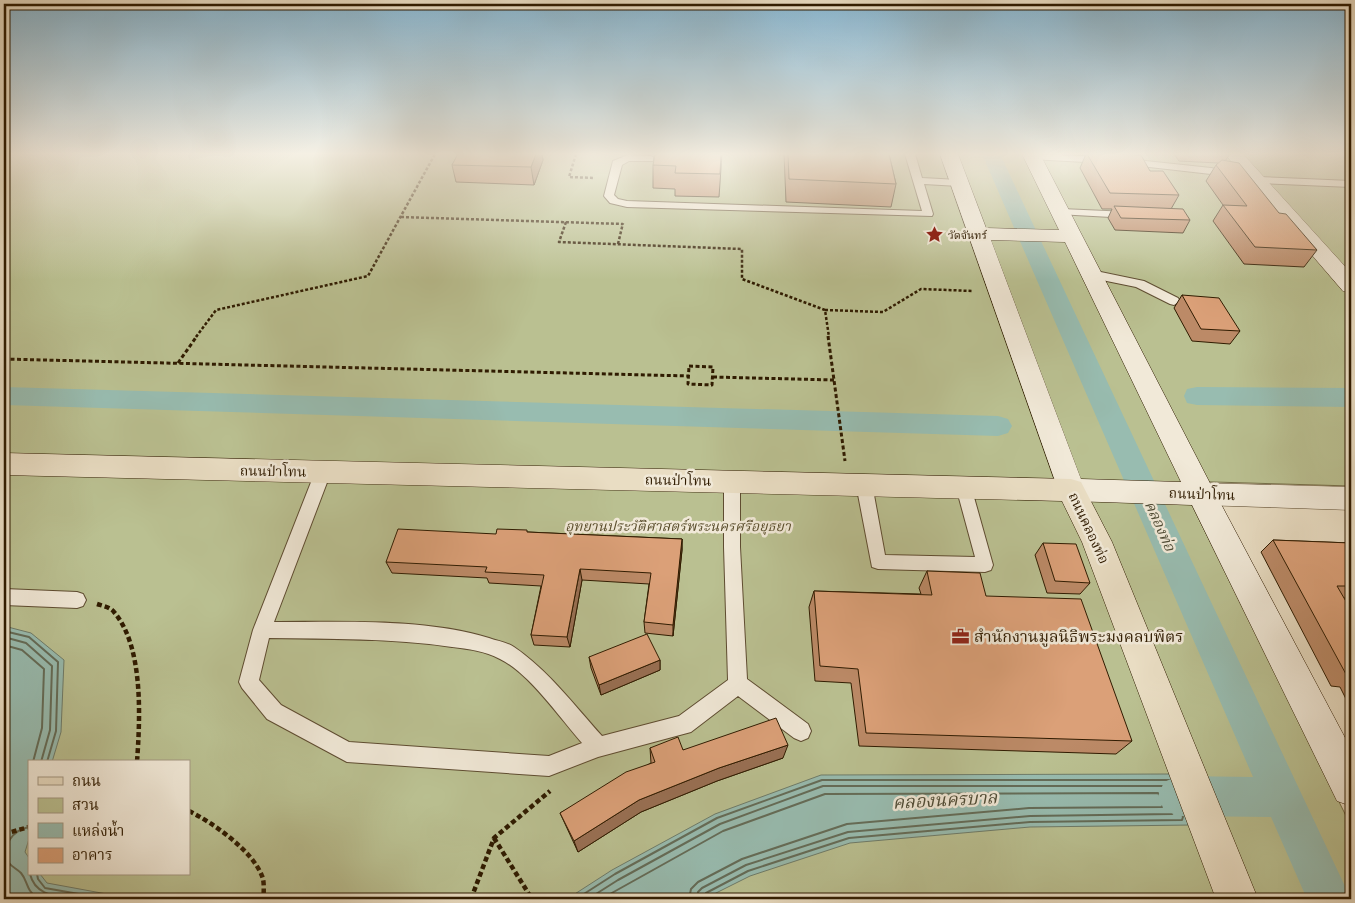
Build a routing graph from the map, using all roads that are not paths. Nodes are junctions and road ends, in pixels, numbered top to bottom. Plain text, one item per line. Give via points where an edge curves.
1 (609, 196) edge
2 (923, 196) edge
3 (966, 196) edge
4 (1053, 196) edge
5 (1272, 196) edge
6 (1061, 212) junction
7 (1145, 215) edge
8 (985, 234) junction
9 (1067, 236) junction
10 (1091, 274) junction
11 (1351, 286) edge
12 (1174, 301) dead end
13 (4, 464) edge
14 (323, 472) junction
15 (732, 481) junction
16 (864, 484) junction
17 (964, 487) junction
18 (1085, 490) junction
19 (1193, 494) junction
20 (1351, 499) edge
21 (4, 597) edge
22 (77, 600) road end
23 (262, 630) junction
24 (738, 684) junction
25 (801, 731) dead end
26 (598, 747) junction
27 (1351, 788) edge
28 (1237, 899) edge

1 - 2 lane via 627,204 928,214
3 - 8 street, ถนนคลองท่อ
4 - 6 street
5 - 11 street
6 - 7 lane
6 - 9 street
8 - 9 street
8 - 18 street, ถนนคลองท่อ via 1000,292
9 - 10 street
10 - 12 lane via 1140,284
10 - 19 street
13 - 14 main road, ถนนป่าโทน
14 - 15 main road, ถนนป่าโทน
14 - 23 lane
15 - 16 main road, ถนนป่าโทน
15 - 24 lane
16 - 17 main road, ถนนป่าโทน
16 - 17 lane via 878,562 985,564
17 - 18 main road, ถนนป่าโทน
18 - 19 street, ถนนป่าโทน
18 - 28 main road, ถนนคลองท่อ via 1097,542
19 - 20 street, ถนนป่าโทน
19 - 27 street
21 - 22 lane
23 - 26 lane via 369,630 428,635 475,642 506,652 539,678
23 - 26 lane via 249,682 274,712 347,752 549,766
24 - 25 lane
24 - 26 lane via 684,725

